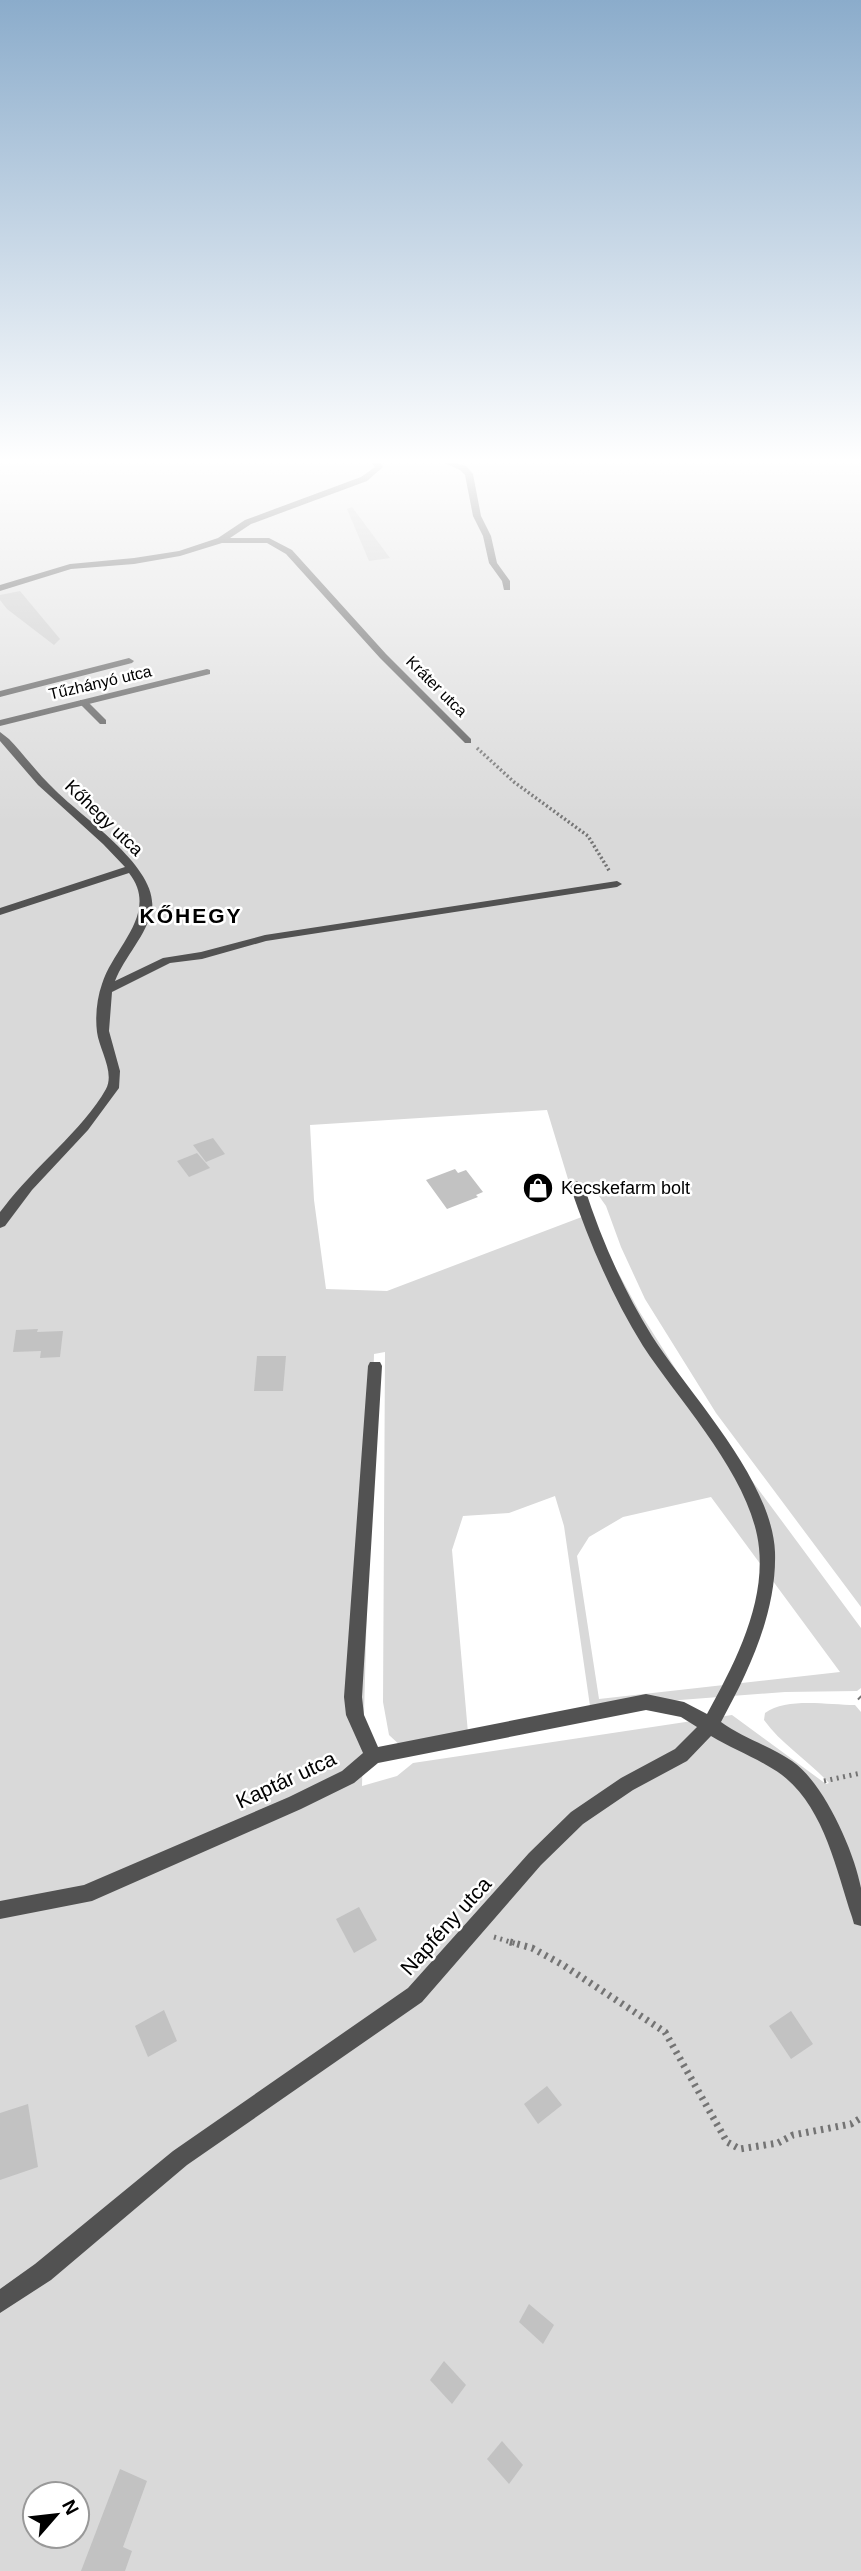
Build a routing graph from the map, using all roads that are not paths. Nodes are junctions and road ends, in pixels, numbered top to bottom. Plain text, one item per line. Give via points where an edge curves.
1 (317, 583) edge
2 (506, 583) edge
3 (507, 588) dead end
4 (129, 661) dead end
5 (207, 671) dead end
6 (0, 694) edge
7 (83, 702) junction
8 (103, 722) dead end
9 (0, 723) edge
10 (0, 735) edge
11 (468, 741) road end
12 (132, 868) junction
13 (617, 884) road end
14 (0, 912) edge
15 (106, 990) junction
16 (577, 1186) dead end
17 (0, 1223) edge
18 (374, 1366) dead end
19 (710, 1726) junction
20 (373, 1756) junction
21 (0, 1910) edge
22 (861, 1917) edge
23 (0, 2302) edge

1 - 11 street, Kráter utca
2 - 3 street
4 - 6 street
5 - 7 street, Tűzhányó utca
7 - 8 street
7 - 9 street, Tűzhányó utca
10 - 12 street, Kőhegy utca via 43,784
12 - 14 street
12 - 15 street, Kőhegy utca via 148,893 146,909
13 - 15 street via 265,938 167,960
15 - 17 street, Kőhegy utca via 102,1019 113,1088
16 - 19 street, Napfény utca via 634,1320 751,1497 763,1525 765,1579 757,1620 743,1664
18 - 20 street via 353,1697 355,1715
19 - 20 street via 684,1710 646,1702
19 - 22 street via 788,1769 809,1789 824,1814
19 - 23 street, Napfény utca via 681,1755 577,1818 415,1995 180,2158
20 - 21 street, Kaptár utca via 348,1777 306,1798 85,1894

